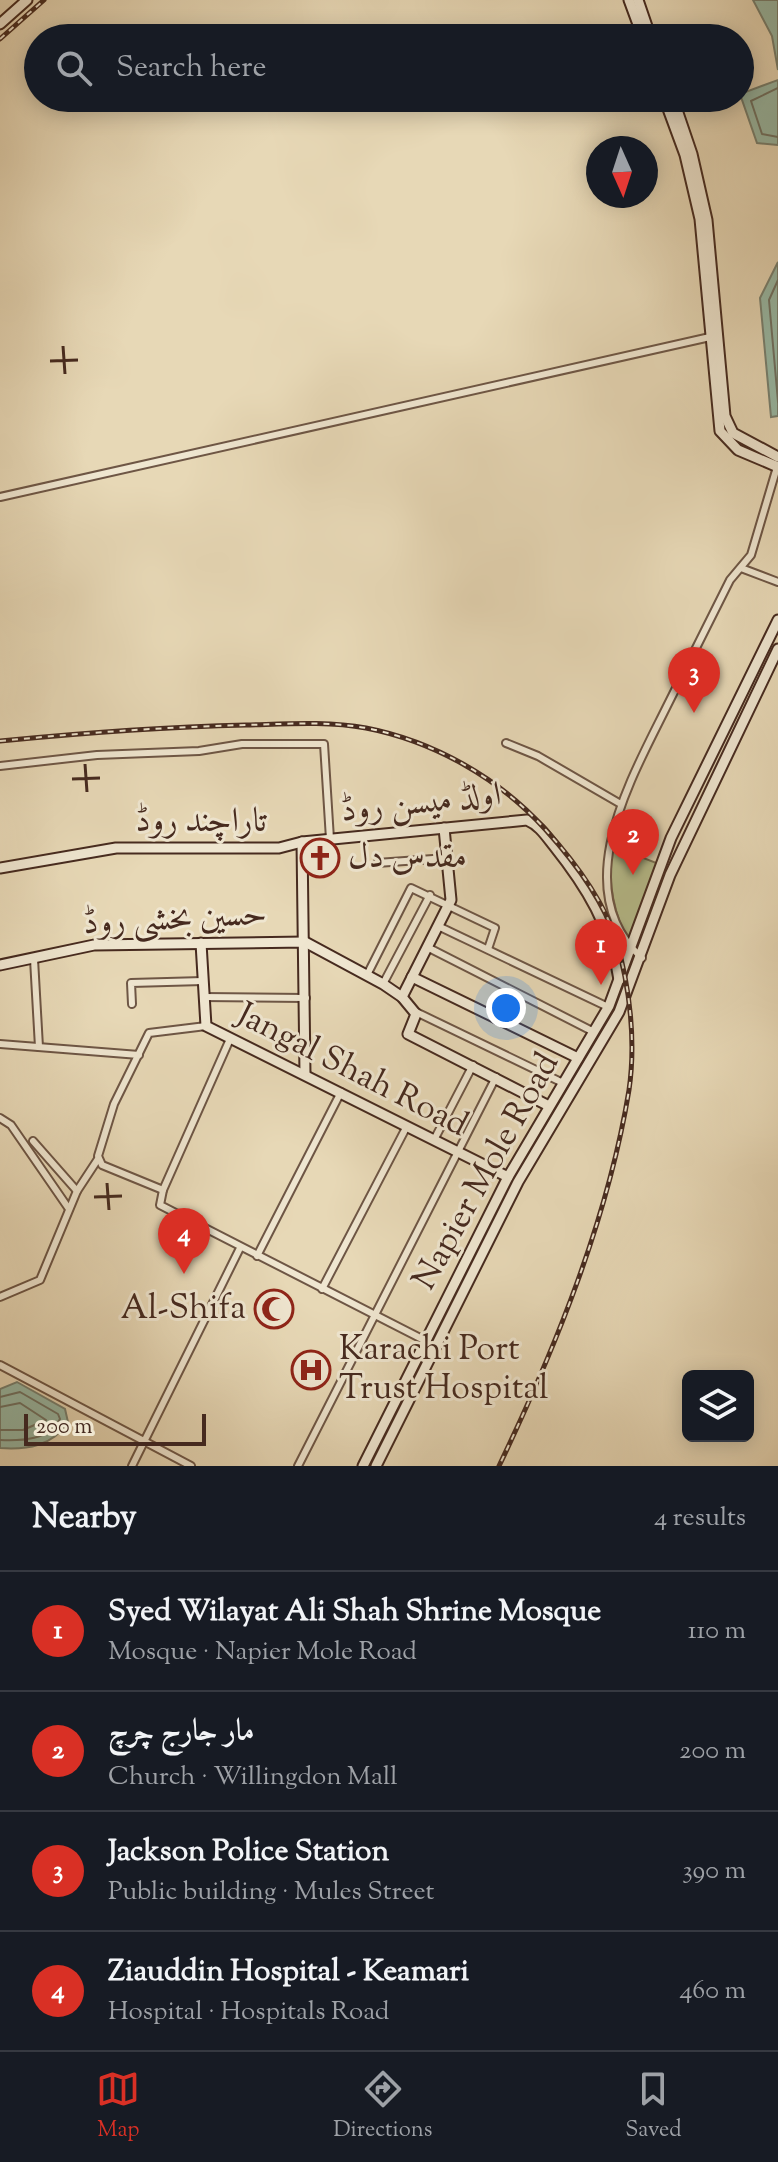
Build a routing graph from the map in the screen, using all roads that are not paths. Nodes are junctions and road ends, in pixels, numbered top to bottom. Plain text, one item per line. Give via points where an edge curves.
1 (27, 0) edge
2 (629, 0) edge
3 (638, 0) edge
4 (0, 24) edge
5 (638, 24) edge
6 (646, 24) edge
7 (669, 112) edge
8 (678, 112) edge
9 (710, 337) junction
10 (778, 457) edge
11 (778, 467) edge
12 (0, 497) edge
13 (741, 568) junction
14 (778, 582) edge
15 (778, 620) edge
16 (778, 649) edge
17 (506, 743) dead end
18 (0, 766) edge
19 (619, 803) junction
20 (444, 828) junction
21 (330, 839) junction
22 (302, 842) junction
23 (447, 858) junction
24 (377, 863) dead end
25 (0, 868) edge
26 (430, 895) junction
27 (450, 904) junction
28 (438, 926) junction
29 (305, 942) junction
30 (201, 943) junction
31 (427, 947) junction
32 (632, 947) junction
33 (488, 949) junction
34 (642, 958) junction
35 (34, 959) junction
36 (0, 965) edge
37 (367, 975) junction
38 (412, 977) junction
39 (619, 980) junction
40 (203, 981) junction
41 (383, 984) junction
42 (203, 997) junction
43 (402, 997) junction
44 (306, 998) junction
45 (623, 1001) junction
46 (132, 1004) dead end
47 (608, 1007) junction
48 (416, 1012) junction
49 (206, 1026) junction
50 (592, 1031) junction
51 (230, 1039) junction
52 (0, 1044) edge
53 (39, 1047) junction
54 (139, 1055) junction
55 (578, 1058) junction
56 (473, 1065) junction
57 (305, 1074) junction
58 (496, 1077) junction
59 (563, 1083) junction
60 (341, 1092) junction
61 (549, 1106) junction
62 (0, 1118) edge
63 (407, 1126) junction
64 (434, 1140) junction
65 (33, 1141) dead end
66 (458, 1152) junction
67 (98, 1159) junction
68 (508, 1177) junction
69 (163, 1190) junction
70 (77, 1191) junction
71 (69, 1209) junction
72 (240, 1248) junction
73 (257, 1256) junction
74 (322, 1289) junction
75 (0, 1297) edge
76 (375, 1316) junction
77 (424, 1341) junction
78 (437, 1347) junction
79 (0, 1365) edge
80 (144, 1442) junction
81 (132, 1466) edge
82 (191, 1466) edge
83 (298, 1466) edge
84 (363, 1466) edge
85 (376, 1466) edge

1 - 4 main road
2 - 5 main road
3 - 6 main road
7 - 9 main road via 694,188
8 - 10 main road via 707,220 725,416 733,433
9 - 11 main road via 720,431 738,450
9 - 12 street
11 - 13 street via 751,555
13 - 14 street
13 - 19 street via 730,580
15 - 32 main road, Napier Mole Road via 671,838
16 - 34 main road, Napier Mole Road via 670,875
17 - 19 street
18 - 21 street via 242,744 324,744
19 - 32 street via 609,847 610,900
20 - 21 main road, اولڈ میسن روڈ
20 - 23 main road
20 - 39 main road, اولڈ میسن روڈ via 522,820 536,824 596,908
21 - 22 main road, اولڈ میسن روڈ
22 - 25 main road, تاراچند روڈ via 279,848 116,848
22 - 29 main road, تاراچند روڈ
23 - 24 street
23 - 27 main road
26 - 27 street
26 - 37 street via 409,889
26 - 41 street
27 - 28 main road
27 - 33 street via 495,928
28 - 31 main road
28 - 33 street
29 - 30 main road, حسین بخشی روڈ
29 - 37 main road
29 - 44 main road, تاراچند روڈ
30 - 35 main road, حسین بخشی روڈ via 94,945
30 - 40 main road, Jangal Shah Road
31 - 38 main road
31 - 50 street
32 - 34 street
32 - 39 main road, Napier Mole Road
33 - 47 street
34 - 45 main road, Napier Mole Road
35 - 36 main road, حسین بخشی روڈ
35 - 53 street
37 - 41 main road
38 - 43 main road
38 - 55 main road
39 - 45 main road, اولڈ میسن روڈ
39 - 47 main road, Napier Mole Road
40 - 42 main road, Jangal Shah Road
40 - 46 street via 131,983
41 - 43 main road
42 - 44 street
42 - 49 main road, Jangal Shah Road
43 - 48 main road
44 - 57 main road, تاراچند روڈ
45 - 78 main road, Napier Mole Road via 518,1182
47 - 50 main road, Napier Mole Road
48 - 56 main road via 408,1034
48 - 59 street
49 - 51 main road, Jangal Shah Road
49 - 54 street via 153,1030
50 - 55 main road, Napier Mole Road
51 - 57 main road, Jangal Shah Road
51 - 69 street
52 - 53 street
53 - 54 street
54 - 67 street via 114,1104
55 - 59 main road, Napier Mole Road
56 - 58 main road
56 - 64 street
57 - 60 main road, Jangal Shah Road
58 - 61 main road
58 - 66 street
59 - 61 main road, Napier Mole Road
60 - 63 main road, Jangal Shah Road
60 - 73 street
61 - 68 main road, Napier Mole Road
62 - 71 street via 11,1125
63 - 64 main road, Jangal Shah Road
63 - 74 street
64 - 66 main road, Jangal Shah Road
65 - 70 street
66 - 68 main road, Jangal Shah Road
66 - 76 street
67 - 69 street
67 - 70 street
68 - 77 main road, Napier Mole Road
69 - 72 street via 161,1207
70 - 71 street
71 - 75 street via 40,1280
72 - 73 street
72 - 80 street
73 - 74 street
74 - 76 street
76 - 77 street
76 - 83 street
77 - 78 street
77 - 84 main road, Napier Mole Road
78 - 85 main road, Napier Mole Road
79 - 80 street
80 - 81 street
80 - 82 street

